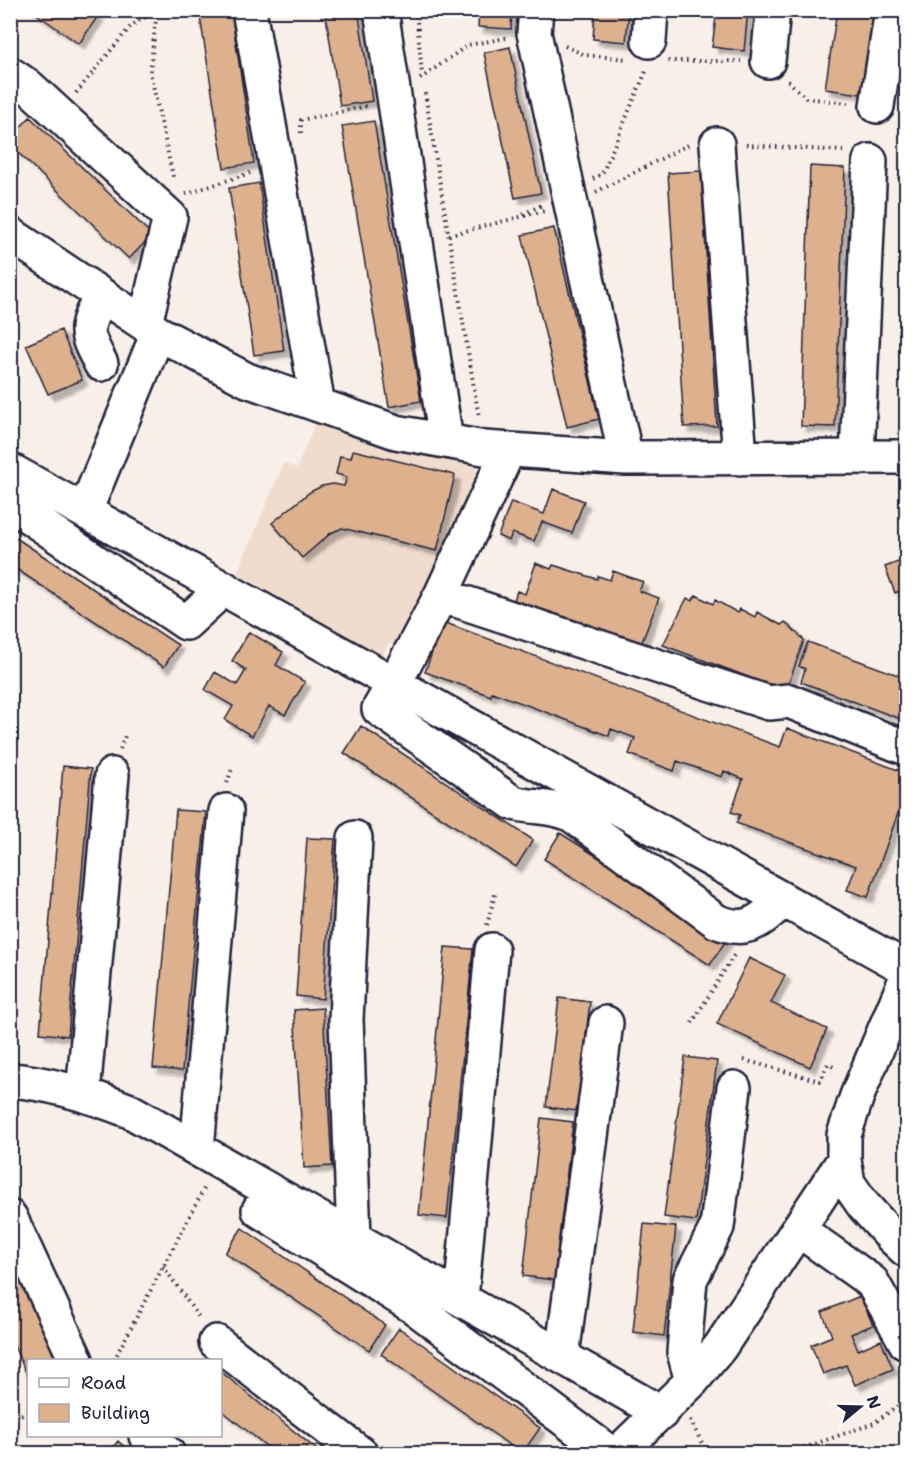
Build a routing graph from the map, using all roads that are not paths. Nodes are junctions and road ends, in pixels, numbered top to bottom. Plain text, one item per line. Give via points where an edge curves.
1 (249, 10) edge
2 (381, 10) edge
3 (773, 10) edge
4 (892, 10) edge
5 (535, 22) edge
6 (768, 61) road end
7 (10, 74) edge
8 (877, 106) road end
9 (717, 144) road end
10 (883, 164) road end
11 (18, 248) edge
12 (101, 295) junction
13 (152, 329) junction
14 (101, 364) dead end
15 (318, 405) junction
16 (446, 441) junction
17 (494, 455) junction
18 (856, 457) junction
19 (906, 457) edge
20 (626, 458) junction
21 (740, 458) junction
22 (10, 470) edge
23 (10, 509) edge
24 (85, 511) junction
25 (224, 588) junction
26 (441, 594) junction
27 (398, 676) junction
28 (906, 748) edge
29 (112, 774) dead end
30 (226, 811) dead end
31 (355, 838) dead end
32 (784, 900) junction
33 (492, 950) dead end
34 (906, 968) edge
35 (906, 979) edge
36 (606, 1023) dead end
37 (740, 1074) road end
38 (10, 1080) edge
39 (83, 1094) junction
40 (208, 1155) junction
41 (844, 1160) junction
42 (259, 1210) dead end
43 (10, 1217) edge
44 (799, 1230) junction
45 (354, 1238) junction
46 (906, 1250) edge
47 (461, 1299) junction
48 (216, 1342) road end
49 (906, 1343) edge
50 (561, 1356) junction
51 (76, 1359) edge
52 (676, 1396) junction
53 (147, 1437) edge
54 (168, 1454) edge
55 (361, 1454) edge
56 (610, 1454) edge
57 (617, 1454) edge

1 - 15 street
2 - 16 street
3 - 6 street
4 - 8 street
5 - 20 street
7 - 13 street via 174,207
9 - 21 street
10 - 18 street
11 - 12 street
12 - 13 street
12 - 14 street via 86,330
13 - 15 street via 247,381
13 - 24 street
15 - 16 street via 396,432
16 - 17 street
17 - 20 street
17 - 26 street
18 - 19 street
18 - 21 street
20 - 21 street
22 - 24 street
23 - 25 street via 18,509 186,623
24 - 25 street
25 - 27 street
26 - 27 street
26 - 28 street via 769,703 789,701
27 - 32 street
27 - 32 street via 379,709 513,803 572,815 716,921 740,928 761,920
29 - 39 street
30 - 40 street
31 - 45 street via 346,1019
32 - 34 street
33 - 47 street
35 - 41 street via 856,1096 844,1136
36 - 50 street
37 - 52 street via 717,1227 690,1280
38 - 39 street
39 - 40 street via 130,1111
40 - 45 street
41 - 44 street
41 - 46 street via 848,1183
42 - 56 street via 414,1306
43 - 51 street
44 - 49 street via 872,1282
44 - 52 street via 720,1347
45 - 47 street
47 - 50 street
48 - 55 street
50 - 52 street
52 - 57 street
53 - 54 street

